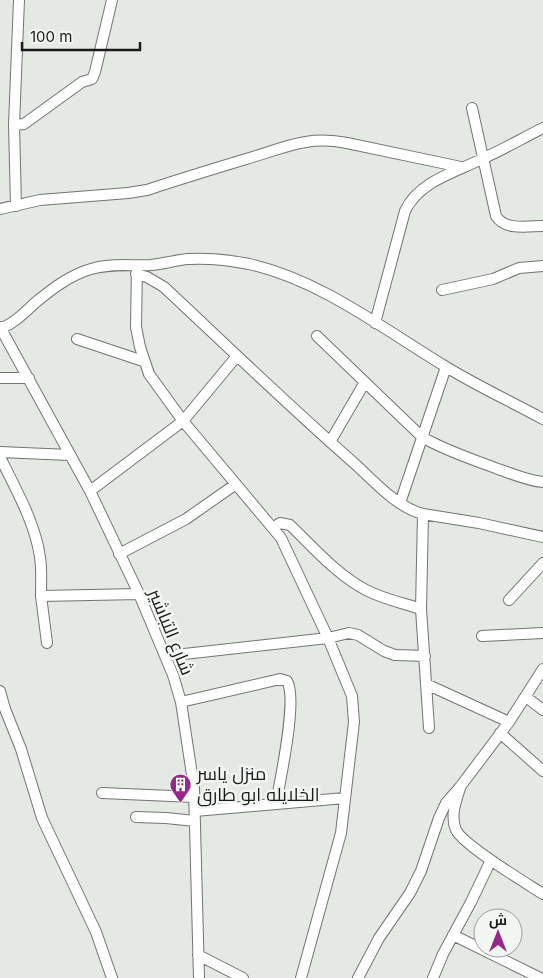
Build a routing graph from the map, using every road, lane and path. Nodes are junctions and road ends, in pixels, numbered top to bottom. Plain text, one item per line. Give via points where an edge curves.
1 (19, 0) edge
2 (112, 0) edge
3 (472, 108) dead end
4 (14, 125) junction
5 (543, 128) edge
6 (483, 159) junction
7 (461, 168) junction
8 (16, 206) junction
9 (0, 209) edge
10 (543, 226) edge
11 (543, 266) edge
12 (137, 270) junction
13 (442, 290) dead end
14 (375, 323) junction
15 (0, 329) edge
16 (317, 336) dead end
17 (77, 339) dead end
18 (237, 356) junction
19 (143, 361) junction
20 (446, 367) junction
21 (0, 378) edge
22 (29, 378) junction
23 (365, 382) junction
24 (543, 419) edge
25 (183, 421) junction
26 (422, 437) junction
27 (330, 442) junction
28 (0, 452) edge
29 (70, 455) junction
30 (0, 456) edge
31 (543, 482) edge
32 (236, 484) junction
33 (90, 490) junction
34 (400, 503) junction
35 (423, 514) junction
36 (273, 528) junction
37 (543, 537) edge
38 (119, 554) junction
39 (543, 563) edge
40 (139, 594) junction
41 (41, 596) junction
42 (509, 600) dead end
43 (421, 609) junction
44 (543, 633) edge
45 (482, 636) dead end
46 (328, 638) junction
47 (47, 643) dead end
48 (166, 656) junction
49 (425, 656) junction
50 (543, 669) edge
51 (426, 684) junction
52 (0, 690) edge
53 (526, 698) junction
54 (181, 702) junction
55 (2, 709) edge
56 (543, 710) edge
57 (509, 722) junction
58 (429, 728) dead end
59 (500, 733) junction
60 (543, 771) edge
61 (460, 787) junction
62 (102, 793) dead end
63 (194, 797) junction
64 (345, 798) junction
65 (276, 804) junction
66 (195, 811) junction
67 (136, 817) dead end
68 (195, 822) junction
69 (491, 860) junction
70 (543, 894) edge
71 (453, 935) junction
72 (198, 955) junction
73 (112, 978) edge
74 (199, 978) edge
75 (243, 978) edge
76 (302, 978) edge
77 (358, 978) edge
78 (433, 978) edge
79 (540, 978) edge

1 - 4 street
2 - 4 street via 92,79 82,82 24,124
3 - 6 street
4 - 8 street
5 - 6 street
6 - 7 street
6 - 10 street via 499,222
7 - 8 street via 339,141 318,140 290,145 147,190 40,200
7 - 14 street via 423,189 409,202
8 - 9 street
11 - 13 street via 519,268 493,279
12 - 14 street via 188,259 249,264 315,289
12 - 15 street via 100,267 80,273 53,289 16,321
12 - 18 street via 164,287
12 - 19 street via 136,327
14 - 20 street
15 - 22 street, شارع التباشير
16 - 23 street
17 - 19 street
18 - 25 street
18 - 27 street
19 - 25 street
20 - 24 street
20 - 26 street
21 - 22 street
22 - 29 street, شارع التباشير
23 - 26 street
23 - 27 street
25 - 32 street
25 - 33 street
26 - 31 street via 527,479
26 - 34 street
27 - 34 street
28 - 29 street
29 - 33 street, شارع التباشير
30 - 41 street via 37,543
32 - 36 street
32 - 38 street via 186,520
33 - 38 street, شارع التباشير
34 - 35 street
35 - 37 street
35 - 43 street
36 - 43 street via 290,524 336,569 366,590
36 - 46 street
38 - 40 street, شارع التباشير
39 - 42 street
40 - 41 street
40 - 48 street, شارع التباشير
41 - 47 street
43 - 49 street
44 - 45 street
46 - 48 street
46 - 49 street via 349,633 395,655
46 - 64 street via 349,687 354,708
48 - 54 street, شارع التباشير
49 - 51 street
50 - 53 street
51 - 57 street
51 - 58 street
52 - 55 street
53 - 56 street
53 - 57 street
54 - 63 street, شارع التباشير
54 - 65 street via 280,679 287,681 290,714
55 - 73 street via 21,750 42,818 96,932
57 - 59 street
59 - 60 street
59 - 61 street
61 - 69 street via 454,808 456,831
61 - 77 street via 442,810 421,871 410,892 379,938
62 - 63 street
63 - 66 street, شارع التباشير
64 - 65 street
64 - 76 street via 339,842
65 - 66 street
66 - 68 street, شارع التباشير
67 - 68 street
68 - 72 street, شارع التباشير
69 - 70 street
69 - 71 street
71 - 78 street
71 - 79 street
72 - 74 street, شارع التباشير
72 - 75 street

